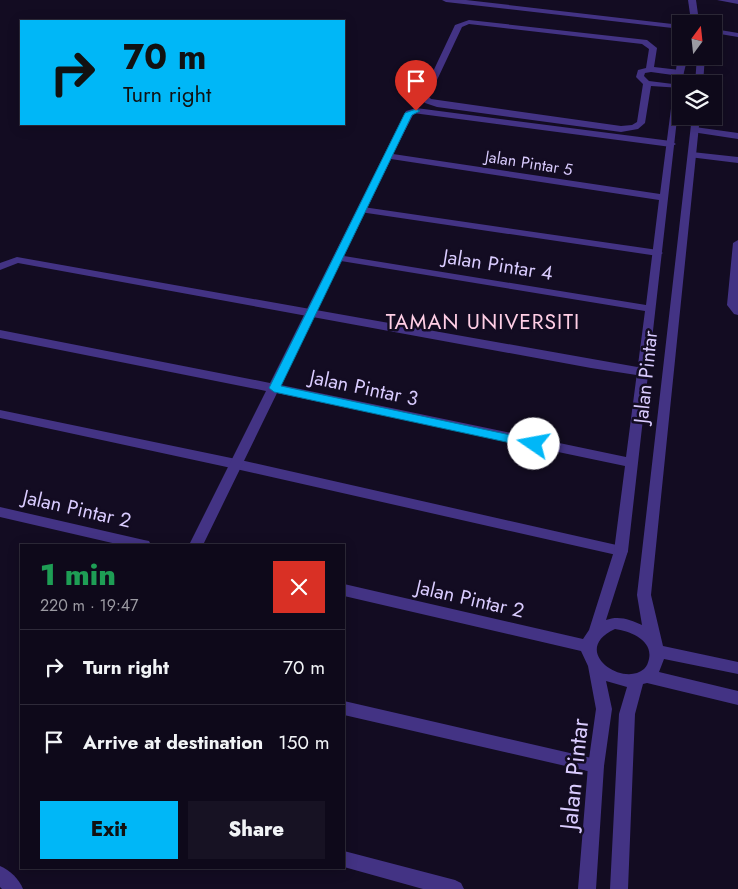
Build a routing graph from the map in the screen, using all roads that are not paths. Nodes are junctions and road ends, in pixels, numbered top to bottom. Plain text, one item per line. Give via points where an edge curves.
1 (446, 0) edge
2 (692, 0) edge
3 (721, 0) edge
4 (738, 2) edge
5 (694, 14) edge
6 (672, 28) edge
7 (722, 33) edge
8 (738, 36) edge
9 (722, 37) edge
10 (682, 65) edge
11 (650, 70) junction
12 (680, 73) joint
13 (647, 83) junction
14 (672, 86) edge
15 (673, 125) edge
16 (690, 125) edge
17 (687, 130) junction
18 (738, 136) edge
19 (671, 144) junction
20 (692, 155) junction
21 (389, 156) junction
22 (670, 156) junction
23 (738, 160) edge
24 (664, 198) junction
25 (363, 210) junction
26 (738, 243) edge
27 (658, 253) junction
28 (339, 258) junction
29 (0, 267) edge
30 (651, 309) junction
31 (738, 312) edge
32 (312, 314) junction
33 (0, 334) edge
34 (643, 372) junction
35 (274, 388) junction
36 (0, 414) edge
37 (632, 463) junction
38 (236, 464) junction
39 (0, 512) edge
40 (140, 544) edge
41 (196, 544) edge
42 (621, 551) junction
43 (345, 590) edge
44 (596, 630) junction
45 (588, 646) junction
46 (655, 646) junction
47 (595, 665) junction
48 (738, 668) edge
49 (642, 678) junction
50 (738, 698) edge
51 (345, 708) edge
52 (596, 766) junction
53 (345, 859) edge
54 (0, 875) edge
55 (14, 889) edge
56 (454, 889) edge
57 (587, 889) edge
58 (619, 889) edge

1 - 6 street
2 - 5 street
3 - 4 street
7 - 8 street
8 - 9 street
10 - 12 street
11 - 12 street
11 - 13 street via 641,72 640,77
11 - 13 street via 653,48 644,42 469,22 459,25 425,97 437,104 621,128 641,123
13 - 14 street
15 - 19 street
16 - 17 street, Jalan Pintar
17 - 18 street
17 - 20 street, Jalan Pintar
17 - 22 street via 679,132 677,148
19 - 21 street via 416,111 409,113
19 - 22 street
20 - 23 street
20 - 46 street, Jalan Pintar via 644,595
21 - 24 street, Jalan Pintar 5
21 - 25 street
22 - 24 street, Jalan Pintar
24 - 27 street, Jalan Pintar
25 - 27 street
25 - 28 street
26 - 31 street via 732,305
27 - 30 street, Jalan Pintar
28 - 30 street, Jalan Pintar 4
28 - 32 street
29 - 32 street via 17,260
30 - 34 street, Jalan Pintar
32 - 34 street
32 - 35 street
33 - 35 street, Jalan Pintar 3
34 - 37 street, Jalan Pintar
35 - 37 street, Jalan Pintar 3
35 - 38 street
36 - 38 street
37 - 42 street, Jalan Pintar
38 - 41 street
38 - 42 street
39 - 40 street, Jalan Pintar 2
42 - 44 street, Jalan Pintar
43 - 45 street, Jalan Pintar 2
44 - 45 street
44 - 46 street via 614,623 626,624 646,634
45 - 47 street
46 - 48 street
46 - 49 street via 657,660 654,669
47 - 49 street via 614,678
47 - 52 street, Jalan Pintar via 604,709
49 - 50 street
49 - 58 street via 626,714
51 - 52 street
52 - 57 street, Jalan Pintar
53 - 56 street
54 - 55 street

